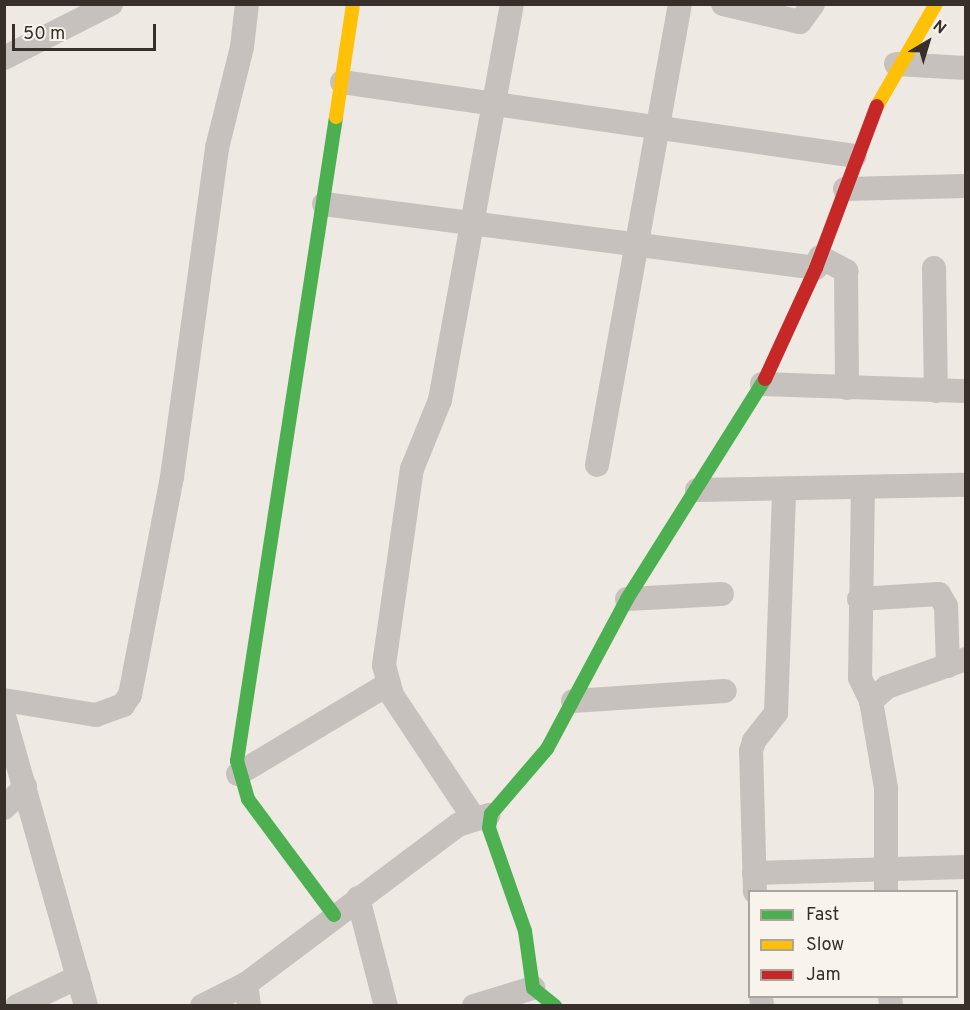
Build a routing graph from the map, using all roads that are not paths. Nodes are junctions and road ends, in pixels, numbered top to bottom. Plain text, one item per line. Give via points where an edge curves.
1 (111, 4) edge
2 (247, 4) edge
3 (353, 4) edge
4 (512, 4) edge
5 (680, 4) edge
6 (723, 4) edge
7 (813, 4) edge
8 (936, 4) edge
9 (4, 58) edge
10 (896, 64) junction
11 (966, 68) edge
12 (342, 82) junction
13 (494, 102) junction
14 (656, 130) junction
15 (855, 156) junction
16 (966, 186) edge
17 (845, 189) junction
18 (324, 204) junction
19 (469, 222) junction
20 (638, 247) junction
21 (818, 263) junction
22 (934, 268) dead end
23 (762, 384) junction
24 (847, 388) junction
25 (936, 391) junction
26 (966, 391) edge
27 (597, 465) dead end
28 (966, 485) edge
29 (863, 487) junction
30 (697, 490) junction
31 (784, 490) junction
32 (722, 594) dead end
33 (627, 599) junction
34 (859, 599) junction
35 (957, 662) edge
36 (387, 685) junction
37 (725, 691) dead end
38 (4, 700) edge
39 (573, 701) junction
40 (871, 701) junction
41 (4, 716) edge
42 (238, 774) junction
43 (25, 787) junction
44 (4, 808) edge
45 (482, 816) junction
46 (966, 867) edge
47 (887, 880) edge
48 (754, 882) edge
49 (358, 898) junction
50 (334, 915) junction
51 (78, 977) junction
52 (532, 988) junction
53 (247, 995) edge
54 (205, 1004) edge
55 (17, 1005) edge
56 (86, 1005) edge
57 (386, 1005) edge
58 (474, 1005) edge
59 (555, 1005) edge

1 - 9 street
2 - 38 street via 242,47 217,148 172,477 130,695 123,705 96,715
3 - 12 street
4 - 13 street
5 - 14 street
6 - 7 street via 800,22
8 - 10 street
10 - 11 street
10 - 15 street
12 - 13 street
12 - 18 street
13 - 14 street
13 - 19 street
14 - 15 street
14 - 20 street
15 - 17 street
16 - 17 street
17 - 21 street
18 - 19 street
18 - 42 street
19 - 20 street
19 - 36 street via 440,400 412,468 384,665
20 - 21 street
20 - 27 street
21 - 23 street
21 - 24 street via 846,271
22 - 25 street
23 - 24 street
23 - 30 street
24 - 25 street
25 - 26 street
28 - 29 street
29 - 31 street
29 - 34 street
30 - 31 street
30 - 33 street
31 - 48 street via 776,712 751,751
32 - 33 street
33 - 39 street
34 - 35 street via 939,594 946,606
34 - 40 street via 861,678
35 - 40 street via 880,691
36 - 42 street
36 - 45 street
37 - 39 street
39 - 45 street via 547,749
40 - 47 street via 886,788
41 - 43 street
42 - 50 street via 248,799
43 - 44 street
43 - 51 street
45 - 49 street
45 - 52 street via 525,931
46 - 47 street
47 - 48 street
49 - 50 street
49 - 57 street
50 - 53 street
51 - 55 street
51 - 56 street
52 - 58 street
52 - 59 street
53 - 54 street

